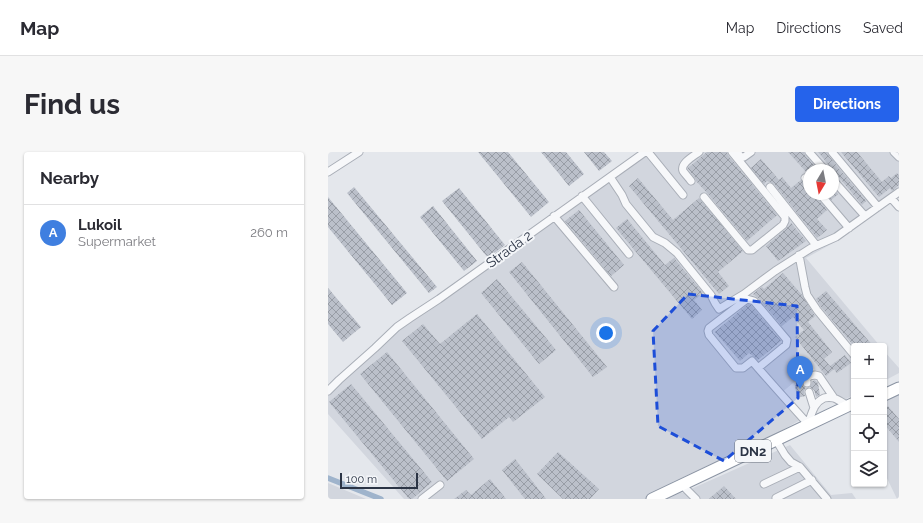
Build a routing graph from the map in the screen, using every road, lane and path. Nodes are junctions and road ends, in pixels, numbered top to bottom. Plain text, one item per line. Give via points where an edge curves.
1 (359, 152) edge
2 (647, 152) edge
3 (699, 152) edge
4 (732, 152) edge
5 (737, 152) edge
6 (751, 152) edge
7 (809, 152) edge
8 (832, 152) edge
9 (894, 152) edge
10 (899, 158) edge
11 (820, 164) edge
12 (328, 172) edge
13 (610, 177) junction
14 (691, 181) dead end
15 (770, 187) dead end
16 (839, 187) edge
17 (899, 192) edge
18 (683, 195) dead end
19 (582, 196) junction
20 (704, 197) dead end
21 (891, 198) junction
22 (825, 200) edge
23 (899, 206) edge
24 (878, 207) junction
25 (554, 216) junction
26 (865, 216) junction
27 (849, 228) junction
28 (816, 245) junction
29 (629, 254) dead end
30 (799, 255) junction
31 (614, 287) dead end
32 (851, 351) edge
33 (758, 368) junction
34 (899, 381) edge
35 (807, 383) dead end
36 (887, 387) edge
37 (899, 388) edge
38 (328, 391) edge
39 (809, 392) dead end
40 (887, 394) edge
41 (834, 398) junction
42 (851, 406) edge
43 (851, 406) edge
44 (851, 407) edge
45 (814, 408) junction
46 (808, 424) junction
47 (779, 445) junction
48 (800, 467) junction
49 (812, 480) junction
50 (764, 484) dead end
51 (440, 485) dead end
52 (691, 496) edge
53 (776, 498) dead end
54 (422, 499) edge
55 (652, 499) edge
56 (665, 499) edge
57 (827, 499) edge

1 - 12 lane
2 - 13 lane, Strada 2
2 - 18 lane
3 - 14 lane via 683,167
4 - 20 lane via 785,217 783,225 752,250 748,250
5 - 6 lane via 741,157
7 - 11 lane
8 - 24 lane
9 - 10 lane
13 - 19 lane, Strada 2
13 - 30 lane via 626,204 653,237 677,253 712,295 720,309
15 - 28 lane
16 - 26 lane
17 - 21 lane
19 - 25 lane, Strada 2
19 - 29 lane
21 - 23 lane
21 - 24 lane
22 - 27 lane
24 - 26 lane
25 - 31 lane
25 - 38 lane, Strada 2 via 403,322
26 - 27 lane
27 - 28 lane via 836,237
28 - 30 lane
30 - 32 lane via 807,295
33 - 33 lane via 752,361 743,368 736,368 708,331 748,299 754,300 787,340 786,345
33 - 46 lane
34 - 36 highway
35 - 41 lane via 809,376 819,376
37 - 40 highway
39 - 45 lane
41 - 43 lane
41 - 45 lane via 822,399
42 - 46 highway, DN2
44 - 47 highway, DN2
45 - 46 lane
46 - 55 highway, DN2
47 - 48 lane via 791,462
47 - 52 highway, DN2
48 - 49 lane
48 - 50 lane
49 - 53 lane
49 - 57 lane
51 - 54 lane
52 - 56 highway, DN2

